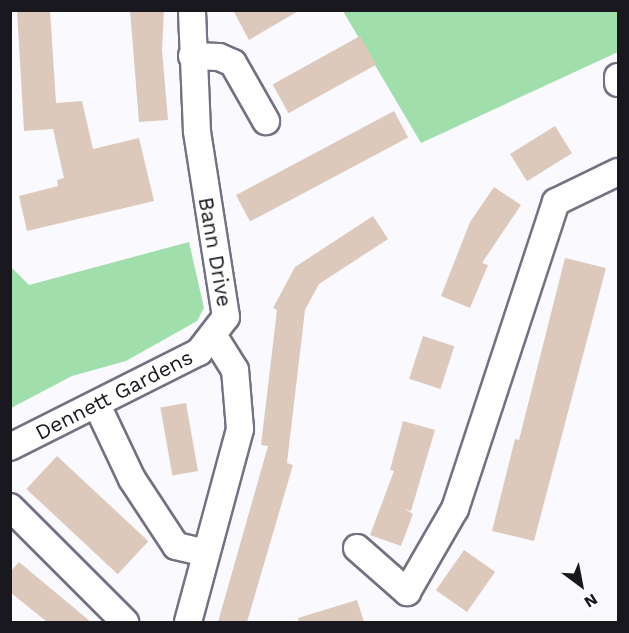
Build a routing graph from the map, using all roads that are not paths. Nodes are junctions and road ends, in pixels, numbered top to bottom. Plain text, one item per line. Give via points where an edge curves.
1 (192, 10) edge
2 (192, 56) junction
3 (618, 77) edge
4 (618, 83) edge
5 (266, 121) dead end
6 (618, 172) edge
7 (215, 338) junction
8 (96, 405) junction
9 (10, 447) edge
10 (10, 507) edge
11 (357, 548) dead end
12 (206, 553) junction
13 (125, 622) edge
14 (188, 622) edge

1 - 2 street, Bann Drive
2 - 5 street via 219,57 233,63
2 - 7 street, Bann Drive via 198,143 226,300 226,318
3 - 4 street
6 - 11 street via 556,202 455,509 407,592
7 - 8 street, Dennett Gardens via 200,352
7 - 12 street, Bann Drive via 235,370 240,429
8 - 9 street, Dennett Gardens
8 - 12 street via 132,479 176,546
10 - 13 street
12 - 14 street, Bann Drive

